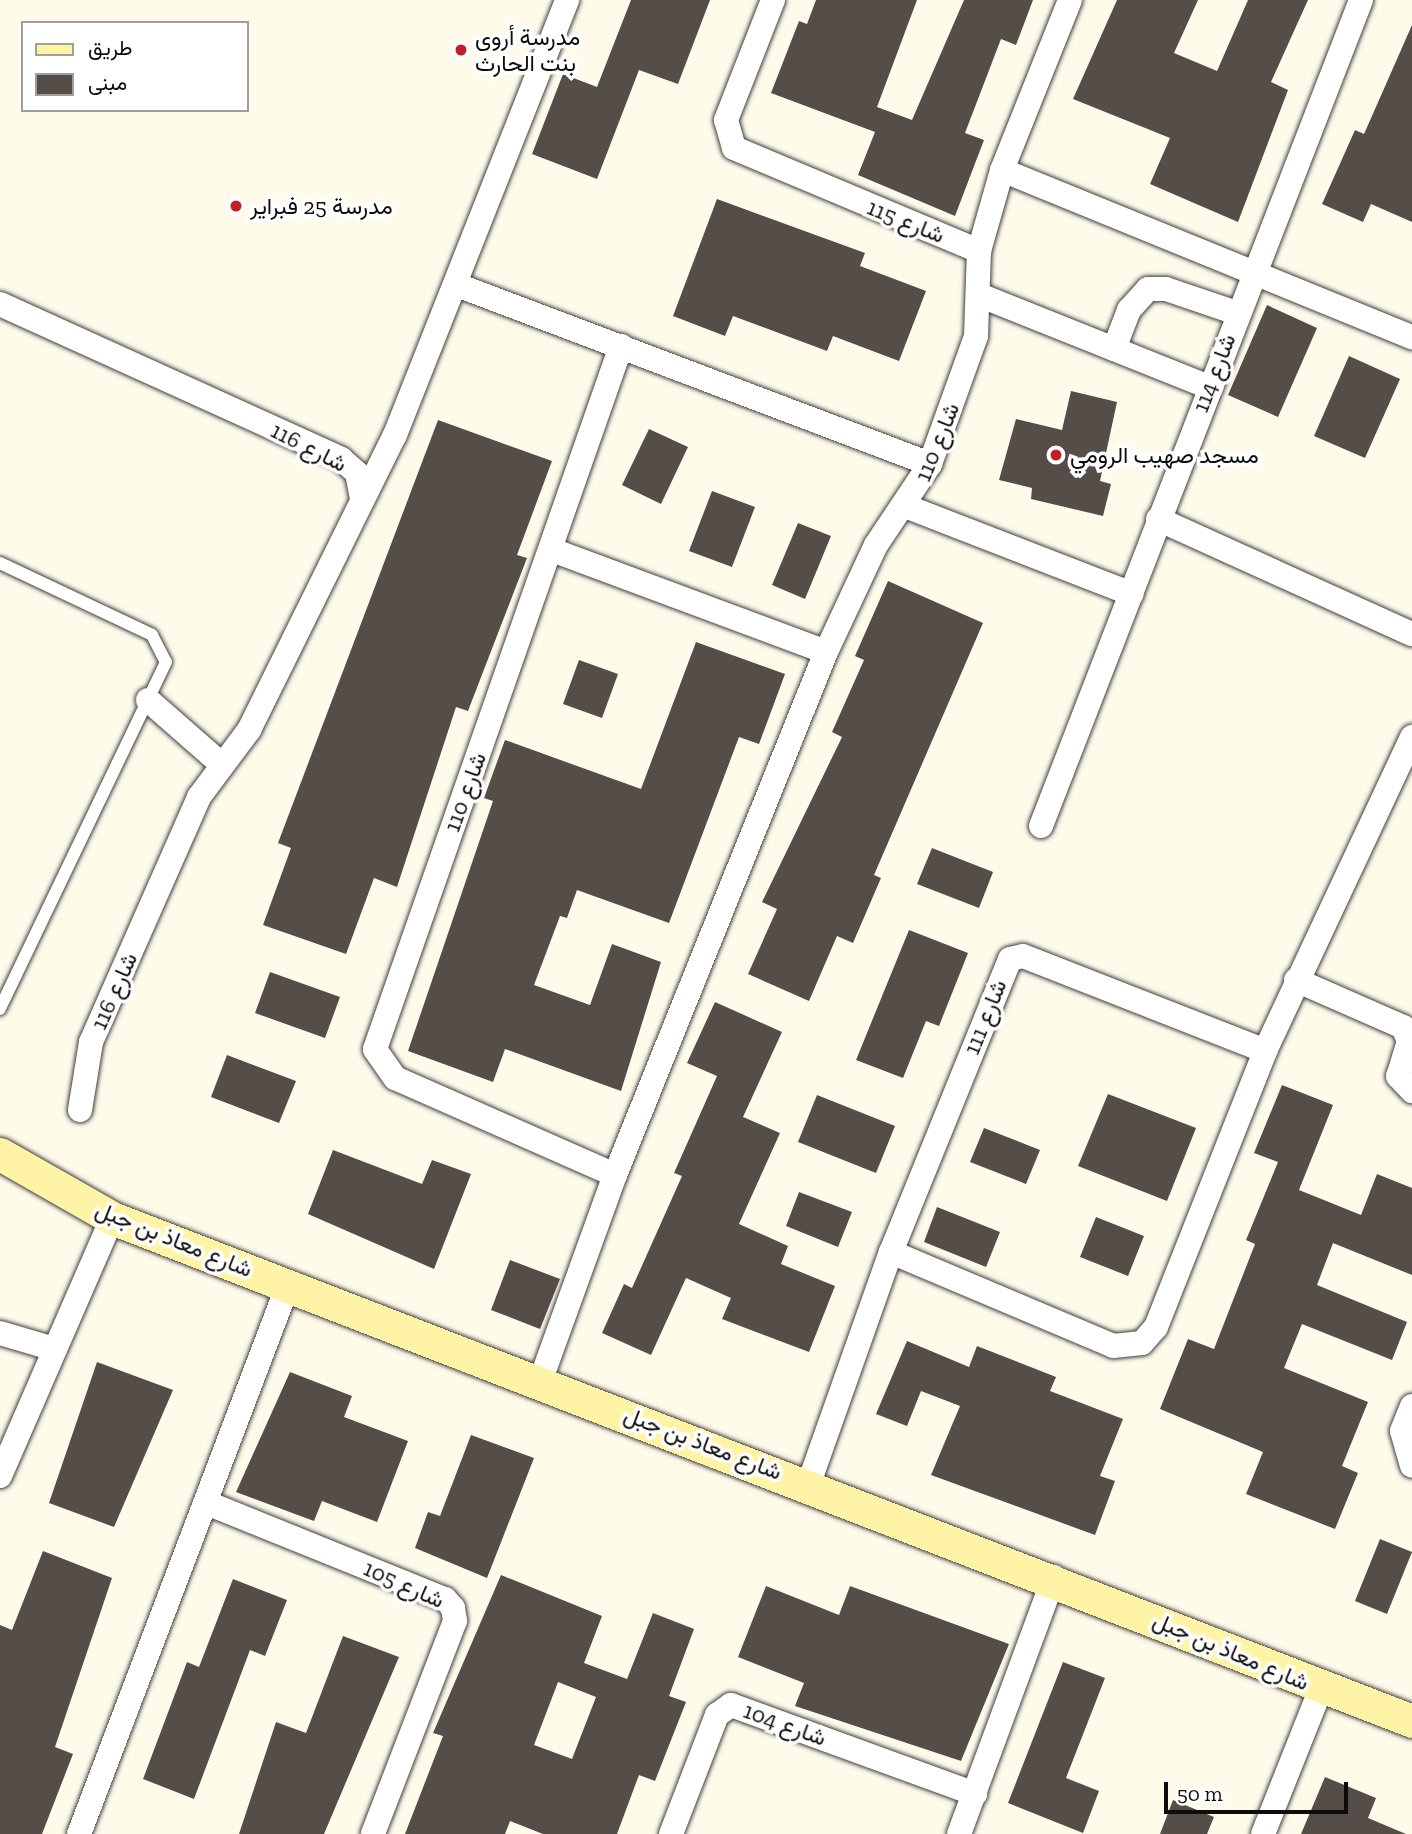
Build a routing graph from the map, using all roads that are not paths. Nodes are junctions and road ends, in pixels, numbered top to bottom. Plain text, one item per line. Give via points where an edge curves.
1 (567, 0) edge
2 (773, 0) edge
3 (1070, 0) edge
4 (1361, 0) edge
5 (1002, 170) junction
6 (979, 251) junction
7 (1253, 269) junction
8 (457, 285) junction
9 (979, 295) junction
10 (0, 304) edge
11 (1237, 313) junction
12 (1412, 337) edge
13 (621, 346) junction
14 (1114, 349) junction
15 (1209, 387) junction
16 (930, 464) junction
17 (362, 498) junction
18 (905, 506) junction
19 (1158, 519) junction
20 (552, 550) junction
21 (0, 563) edge
22 (1132, 594) junction
23 (1412, 634) edge
24 (826, 652) junction
25 (148, 699) junction
26 (1412, 737) edge
27 (221, 764) junction
28 (1041, 826) dead end
29 (1296, 980) junction
30 (0, 1009) edge
31 (1265, 1051) junction
32 (1412, 1091) edge
33 (80, 1110) dead end
34 (0, 1154) edge
35 (615, 1175) junction
36 (112, 1218) junction
37 (891, 1252) junction
38 (288, 1285) junction
39 (0, 1333) edge
40 (51, 1348) junction
41 (540, 1382) junction
42 (1412, 1406) edge
43 (1412, 1466) edge
44 (0, 1476) edge
45 (809, 1483) junction
46 (207, 1503) junction
47 (1054, 1577) junction
48 (1321, 1688) junction
49 (1412, 1721) edge
50 (975, 1794) junction
51 (79, 1834) edge
52 (373, 1834) edge
53 (671, 1834) edge
54 (959, 1834) edge
55 (1263, 1834) edge

1 - 8 street
2 - 6 street, شارع 115 via 726,120 734,148
3 - 5 street
4 - 7 street, شارع 114
5 - 6 street
5 - 7 street
6 - 9 street, شارع 110
7 - 11 street, شارع 114
7 - 12 street
8 - 13 street
8 - 17 street
9 - 14 street
9 - 16 street, شارع 110 via 971,357
10 - 17 street, شارع 116 via 341,459 357,473
11 - 14 street via 1148,289 1129,310
11 - 15 street, شارع 114
13 - 16 street
13 - 20 street
14 - 15 street
15 - 19 street, شارع 114
16 - 18 street, شارع 110
17 - 27 street, شارع 116 via 249,730
18 - 22 street
18 - 24 street, شارع 110 via 876,545
19 - 22 street, شارع 114
19 - 23 street
20 - 24 street
20 - 35 street, شارع 110 via 375,1049 395,1078
21 - 25 lane via 152,635 166,662
22 - 28 street, شارع 114
24 - 35 street, شارع 110
25 - 27 street
25 - 30 lane
26 - 29 street
27 - 33 street, شارع 116 via 199,797 91,1042
29 - 31 street
29 - 32 street via 1403,1027 1409,1041 1398,1076
31 - 37 street via 1157,1328 1142,1343 1114,1346
31 - 37 street, شارع 111 via 1014,956
34 - 36 street, شارع معاذ بن جبل
35 - 41 street, شارع 110
36 - 38 street, شارع معاذ بن جبل
36 - 40 street
37 - 45 street, شارع 111
38 - 41 street, شارع معاذ بن جبل
38 - 46 street
39 - 40 street
40 - 44 street
41 - 45 street, شارع معاذ بن جبل
42 - 43 street via 1402,1431
45 - 47 street, شارع معاذ بن جبل
46 - 51 street
46 - 52 street, شارع 105 via 445,1599 453,1608 455,1621
47 - 48 street, شارع معاذ بن جبل
47 - 50 street
48 - 49 street, شارع معاذ بن جبل
48 - 55 street
50 - 53 street, شارع 104 via 731,1705 717,1715
50 - 54 street

